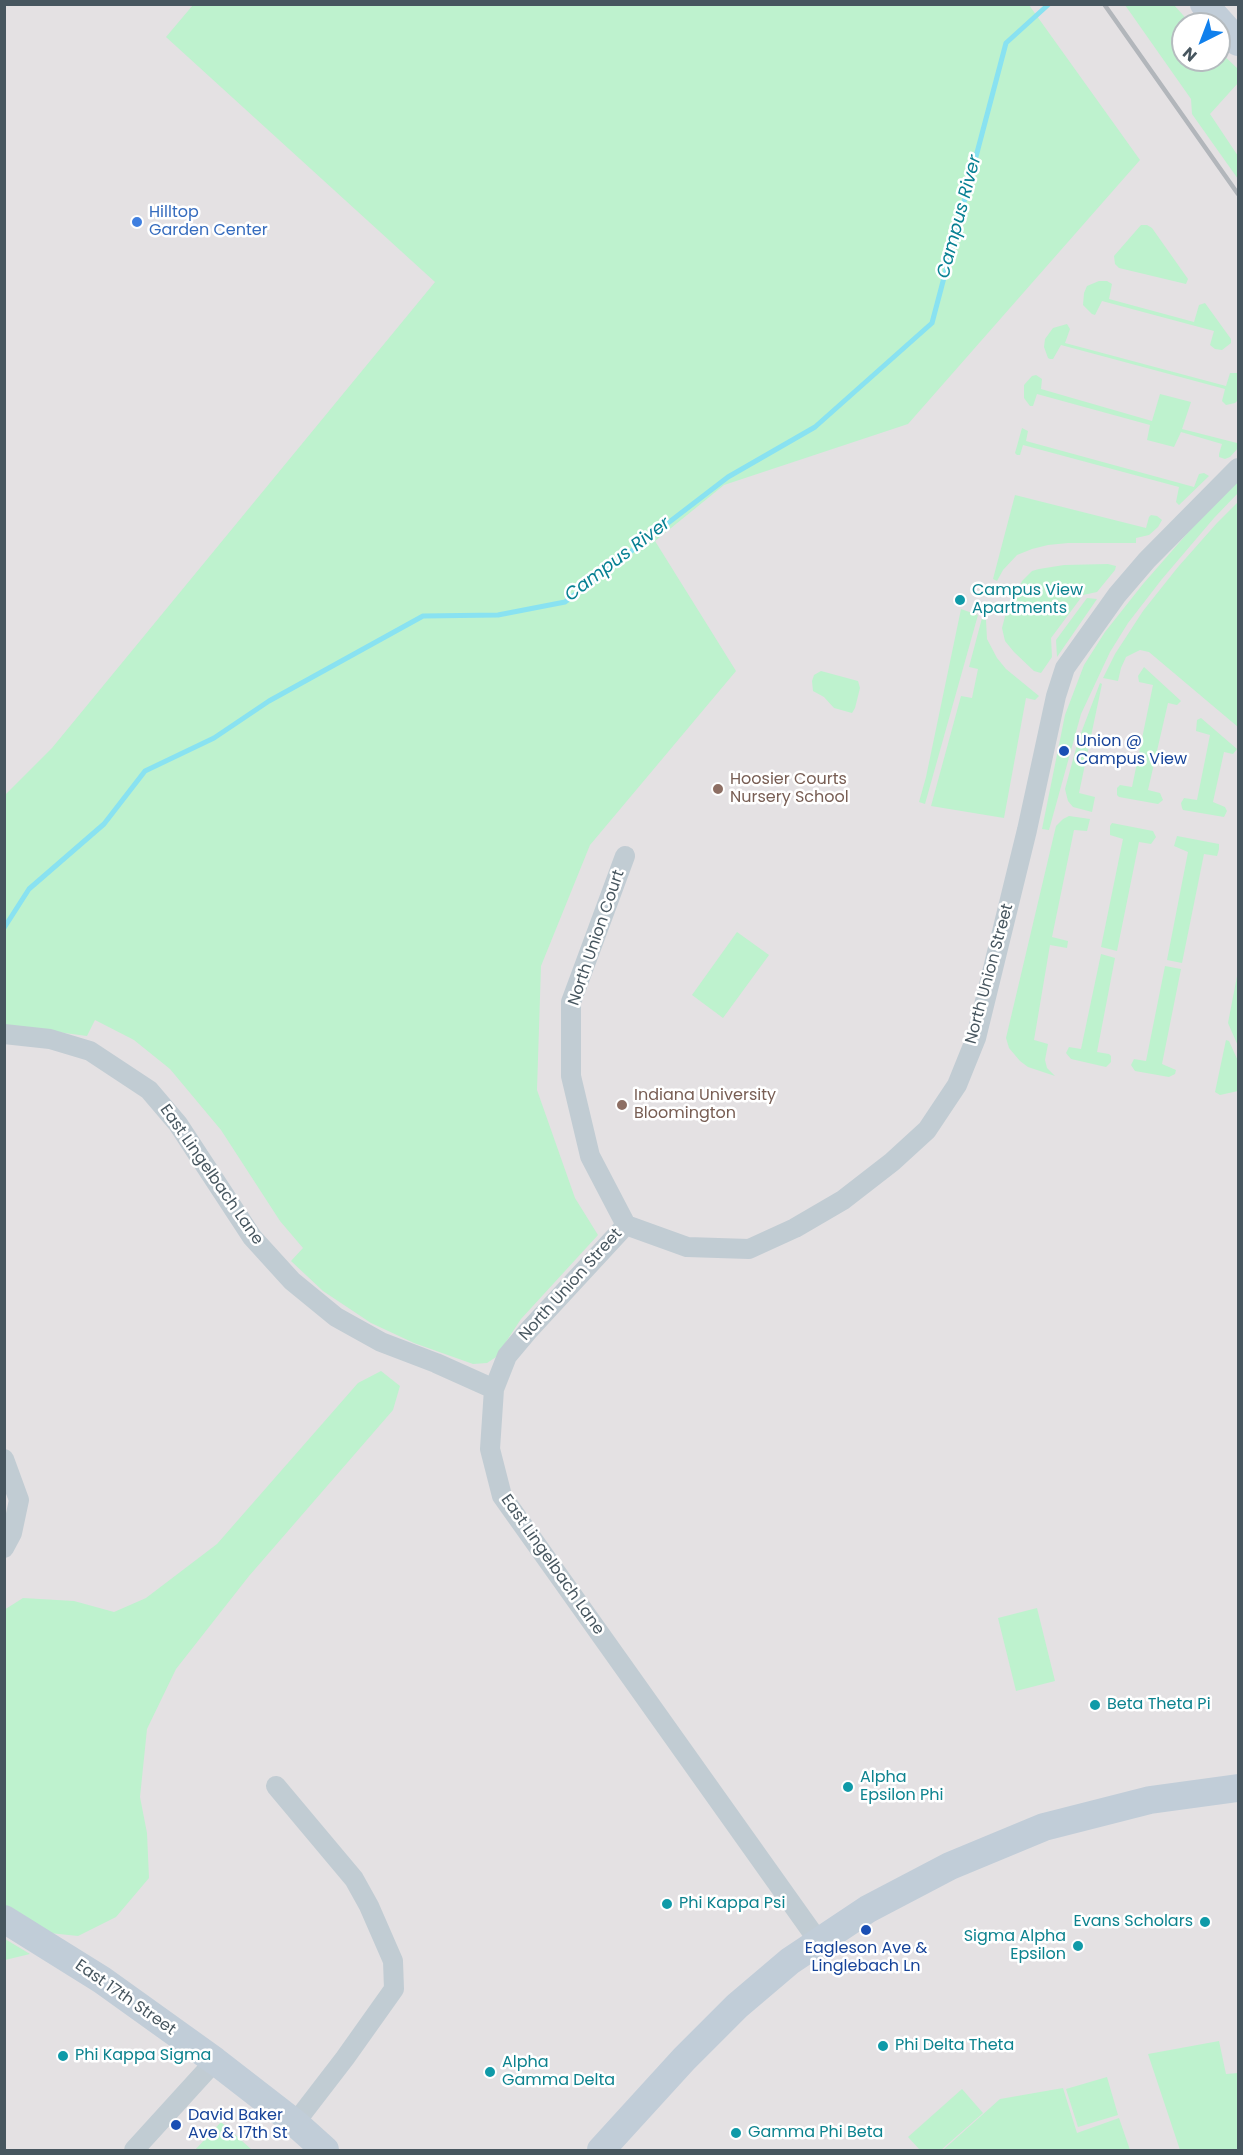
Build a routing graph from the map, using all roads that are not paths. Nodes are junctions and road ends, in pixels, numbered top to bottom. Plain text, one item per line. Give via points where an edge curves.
1 (1204, 4) edge
2 (1239, 42) edge
3 (1239, 468) edge
4 (625, 856) dead end
5 (4, 1034) edge
6 (626, 1225) junction
7 (494, 1389) junction
8 (7, 1466) edge
9 (4, 1548) edge
10 (276, 1786) dead end
11 (1239, 1788) edge
12 (4, 1919) edge
13 (819, 1942) junction
14 (215, 2061) junction
15 (294, 2123) junction
16 (135, 2151) edge
17 (325, 2151) edge
18 (601, 2151) edge

1 - 2 street
3 - 6 street, North Union Street via 1147,560 1065,669 976,1038 957,1084 927,1130 843,1200 749,1249 687,1247
4 - 6 street, North Union Court via 571,1002 572,1076 590,1156
5 - 7 street, East Lingelbach Lane via 50,1039 90,1051 148,1090 178,1124 252,1237 292,1281 336,1317 381,1342
6 - 7 street, North Union Street via 507,1356
7 - 13 street, East Lingelbach Lane via 490,1449 502,1496
8 - 9 street via 19,1500 12,1533
10 - 15 street via 354,1879 393,1961 394,1989
11 - 13 street via 1150,1800 1044,1827 924,1879 868,1909
12 - 14 street, East 17th Street via 102,1980
13 - 18 street via 737,2006
14 - 15 street, East 17th Street
14 - 16 street
15 - 17 street, East 17th Street

